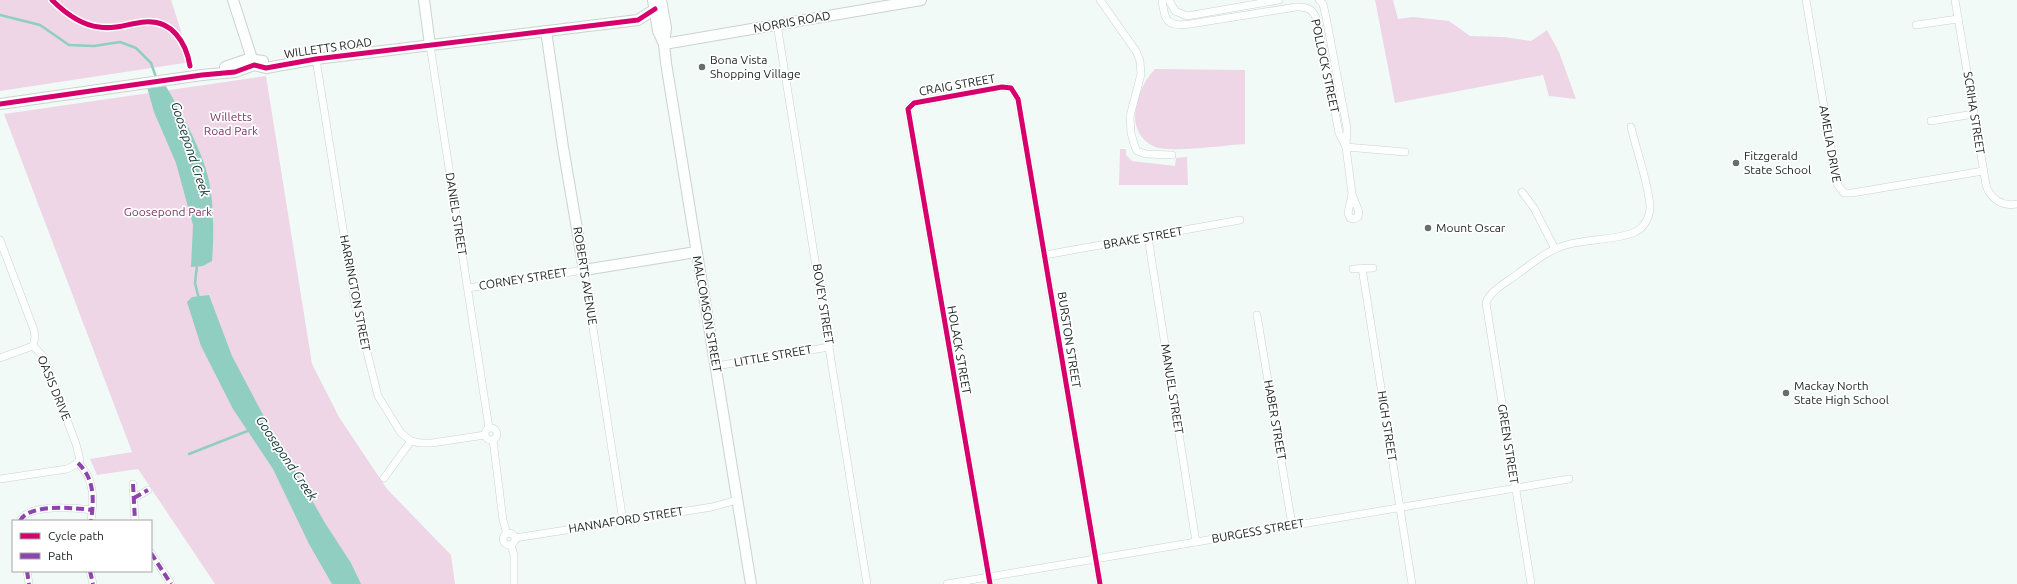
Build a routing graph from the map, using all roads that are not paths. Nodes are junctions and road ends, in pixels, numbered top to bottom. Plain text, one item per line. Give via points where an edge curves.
1 (233, 0) edge
2 (424, 0) edge
3 (661, 0) edge
4 (921, 0) edge
5 (1100, 0) edge
6 (1162, 0) edge
7 (1169, 0) edge
8 (1279, 0) edge
9 (1319, 0) edge
10 (1806, 0) edge
11 (1955, 0) edge
12 (1271, 1) junction
13 (1296, 3) edge
14 (654, 4) edge
15 (1234, 7) junction
16 (1273, 10) junction
17 (1325, 10) junction
18 (1198, 14) junction
19 (1315, 14) junction
20 (1180, 15) junction
21 (1236, 17) junction
22 (1958, 18) junction
23 (1200, 23) junction
24 (777, 24) junction
25 (1178, 25) junction
26 (1916, 26) dead end
27 (546, 31) junction
28 (1330, 37) junction
29 (1321, 38) junction
30 (664, 44) junction
31 (430, 45) junction
32 (316, 59) junction
33 (1335, 61) junction
34 (253, 62) junction
35 (1326, 62) junction
36 (1339, 83) junction
37 (1330, 85) junction
38 (1018, 99) joint
39 (0, 104) edge
40 (1974, 114) junction
41 (909, 119) joint
42 (1931, 121) dead end
43 (1631, 127) dead end
44 (1346, 147) junction
45 (1404, 152) dead end
46 (1172, 155) dead end
47 (1983, 171) junction
48 (1522, 192) dead end
49 (1352, 194) dead end
50 (2017, 204) edge
51 (1240, 220) dead end
52 (1148, 237) junction
53 (1, 245) edge
54 (1555, 249) junction
55 (696, 252) junction
56 (1045, 254) junction
57 (1362, 268) junction
58 (1373, 268) dead end
59 (1353, 269) dead end
60 (584, 270) junction
61 (468, 288) junction
62 (1257, 314) dead end
63 (33, 346) junction
64 (830, 347) junction
65 (0, 358) edge
66 (716, 366) junction
67 (487, 432) junction
68 (493, 440) junction
69 (412, 441) junction
70 (78, 463) junction
71 (384, 478) dead end
72 (1569, 478) dead end
73 (0, 479) edge
74 (133, 484) dead end
75 (1515, 488) junction
76 (148, 490) dead end
77 (134, 498) junction
78 (737, 500) junction
79 (1399, 507) junction
80 (92, 510) junction
81 (20, 520) edge
82 (91, 520) edge
83 (135, 520) edge
84 (623, 521) junction
85 (1292, 525) junction
86 (513, 541) junction
87 (1196, 542) junction
88 (152, 555) edge
89 (1096, 559) junction
90 (27, 572) edge
91 (90, 572) edge
92 (989, 580) edge
93 (29, 584) edge
94 (93, 584) edge
95 (171, 584) edge
96 (514, 584) edge
97 (751, 584) edge
98 (867, 584) edge
99 (947, 584) edge
100 (1100, 584) edge
101 (1412, 584) edge
102 (1531, 584) edge

1 - 34 street
2 - 31 street, DANIEL STREET
3 - 30 street, MALCOMSON STREET via 666,28
4 - 24 street, NORRIS ROAD
5 - 46 street via 1136,51 1140,62 1140,74 1130,116 1135,149 1152,155
6 - 25 street via 1165,19
7 - 20 street via 1173,9
8 - 12 street
9 - 17 street, POLLOCK STREET
10 - 47 street, AMELIA DRIVE via 1840,190 1852,193
11 - 22 street, SCRIHA STREET
12 - 15 street
12 - 16 street
13 - 16 street, POLLOCK STREET
13 - 19 street, POLLOCK STREET
14 - 27 street, WILLETTS ROAD via 638,20
14 - 30 street, MALCOMSON STREET via 658,31
15 - 18 street
15 - 21 street
16 - 21 street, POLLOCK STREET
17 - 19 street
17 - 28 street, POLLOCK STREET
18 - 20 street
18 - 23 street
19 - 29 street, POLLOCK STREET
20 - 25 street
21 - 23 street, POLLOCK STREET
22 - 26 street
22 - 40 street, SCRIHA STREET
23 - 25 street, POLLOCK STREET
24 - 30 street, NORRIS ROAD
24 - 64 street, BOVEY STREET
27 - 31 street, WILLETTS ROAD
27 - 60 street, ROBERTS AVENUE
28 - 29 street
28 - 33 street, POLLOCK STREET
29 - 35 street, POLLOCK STREET
30 - 55 street, MALCOMSON STREET
31 - 32 street, WILLETTS ROAD
31 - 61 street, DANIEL STREET
32 - 34 street, WILLETTS ROAD via 283,64
32 - 69 street, HARRINGTON STREET via 354,304 365,350 378,396 401,433
33 - 35 street
33 - 36 street, POLLOCK STREET
34 - 39 street via 202,75
35 - 37 street, POLLOCK STREET
36 - 37 street
36 - 44 street, POLLOCK STREET via 1348,131
37 - 44 street, POLLOCK STREET via 1339,133
38 - 41 street, CRAIG STREET via 1011,88 1002,87 914,103 908,109
38 - 56 street, BURSTON STREET
40 - 42 street
40 - 47 street, SCRIHA STREET
41 - 92 street, HOLACK STREET
43 - 54 street via 1649,200 1648,217 1644,226 1636,232 1587,240
44 - 45 street
44 - 49 street, POLLOCK STREET
47 - 50 street, SCRIHA STREET via 1986,188 1992,196 2007,204
48 - 54 street via 1544,226
51 - 52 street, BRAKE STREET
52 - 56 street, BRAKE STREET
52 - 87 street, MANUEL STREET
53 - 63 street, OASIS DRIVE via 34,330
54 - 75 street, GREEN STREET via 1538,258 1491,294 1486,303
55 - 60 street, CORNEY STREET
55 - 66 street, MALCOMSON STREET
56 - 89 street, BURSTON STREET
57 - 58 street
57 - 59 street
57 - 79 street, HIGH STREET
60 - 61 street, CORNEY STREET
60 - 84 street, ROBERTS AVENUE
61 - 67 street, DANIEL STREET
62 - 85 street, HABER STREET
63 - 65 street
63 - 70 street, OASIS DRIVE via 43,356 78,452
64 - 66 street, LITTLE STREET
64 - 98 street, BOVEY STREET
66 - 78 street, MALCOMSON STREET
67 - 68 street via 487,439
67 - 68 street, DANIEL STREET via 494,428 496,437
67 - 69 street via 432,444
68 - 86 street via 507,534 504,540 507,545
69 - 71 street
70 - 73 street via 67,469
70 - 80 street via 88,478 92,491
72 - 75 street, BURGESS STREET
74 - 77 street
75 - 79 street, BURGESS STREET
75 - 102 street, GREEN STREET
76 - 77 street
77 - 83 street
78 - 84 street, HANNAFORD STREET via 712,507
78 - 97 street, MALCOMSON STREET
79 - 85 street, BURGESS STREET
79 - 101 street, HIGH STREET
80 - 81 street via 55,508 29,512
80 - 82 street
84 - 86 street, HANNAFORD STREET
85 - 87 street, BURGESS STREET
86 - 96 street
87 - 89 street, BURGESS STREET
88 - 95 street
89 - 92 street, BURGESS STREET
89 - 100 street, BURSTON STREET
90 - 93 street
91 - 94 street
92 - 99 street, BURGESS STREET

